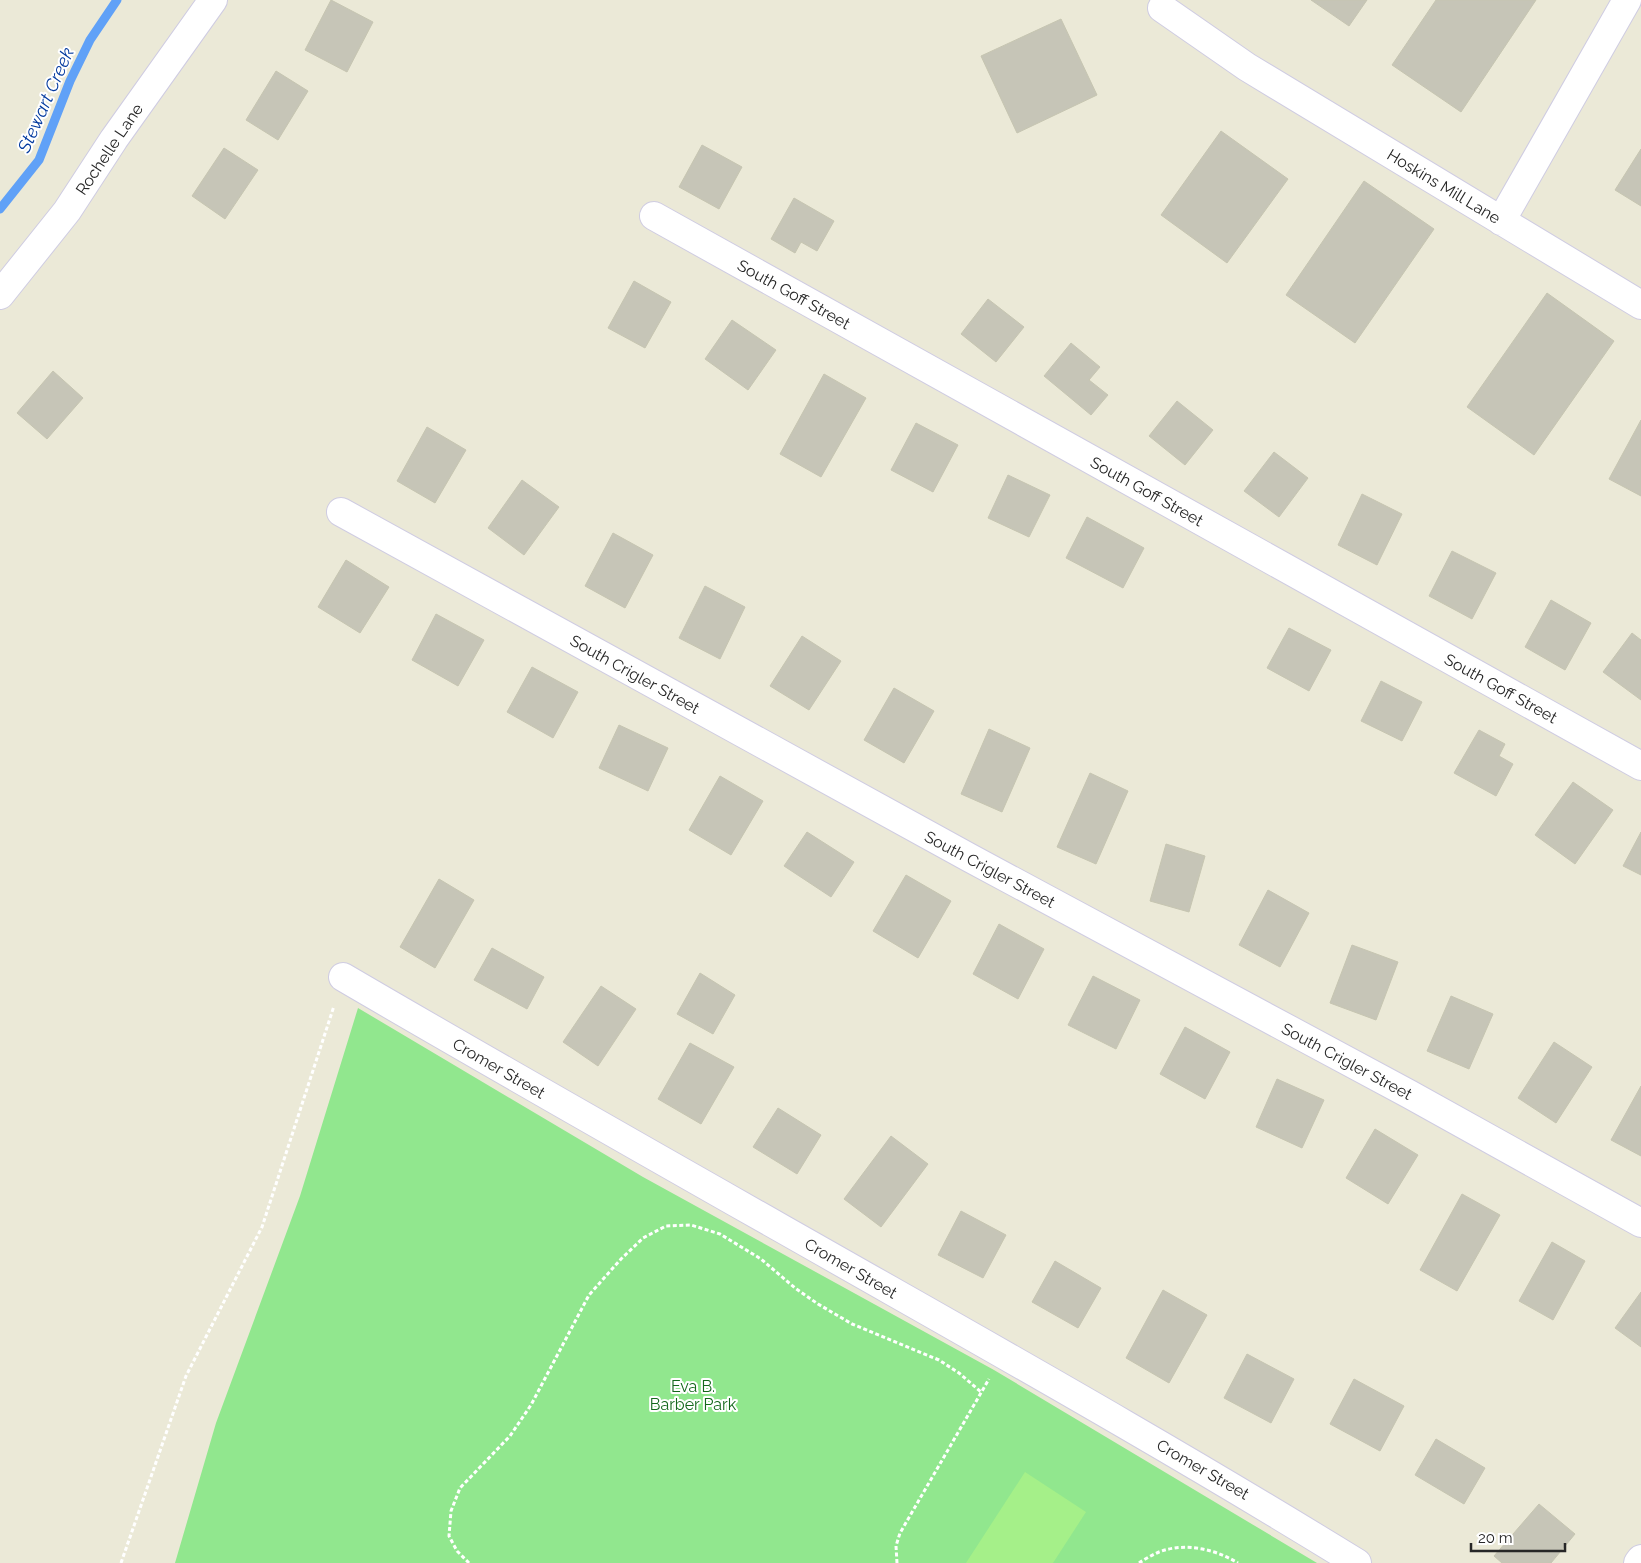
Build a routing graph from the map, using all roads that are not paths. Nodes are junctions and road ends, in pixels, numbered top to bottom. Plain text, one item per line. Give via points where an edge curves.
1 (213, 0) edge
2 (1627, 0) edge
3 (1162, 8) dead end
4 (654, 216) dead end
5 (1501, 220) junction
6 (0, 295) edge
7 (1641, 305) edge
8 (341, 512) dead end
9 (1641, 766) edge
10 (343, 977) road end
11 (1641, 1222) edge
12 (1641, 1559) edge
13 (1357, 1563) edge
14 (1638, 1563) edge

1 - 6 street, Rochelle Lane via 114,139 67,212
2 - 5 street
3 - 5 street, Hoskins Mill Lane via 1247,67
4 - 9 street, South Goff Street
5 - 7 street, Hoskins Mill Lane
8 - 11 street, South Crigler Street
10 - 13 street, Cromer Street via 1092,1405
12 - 14 street

